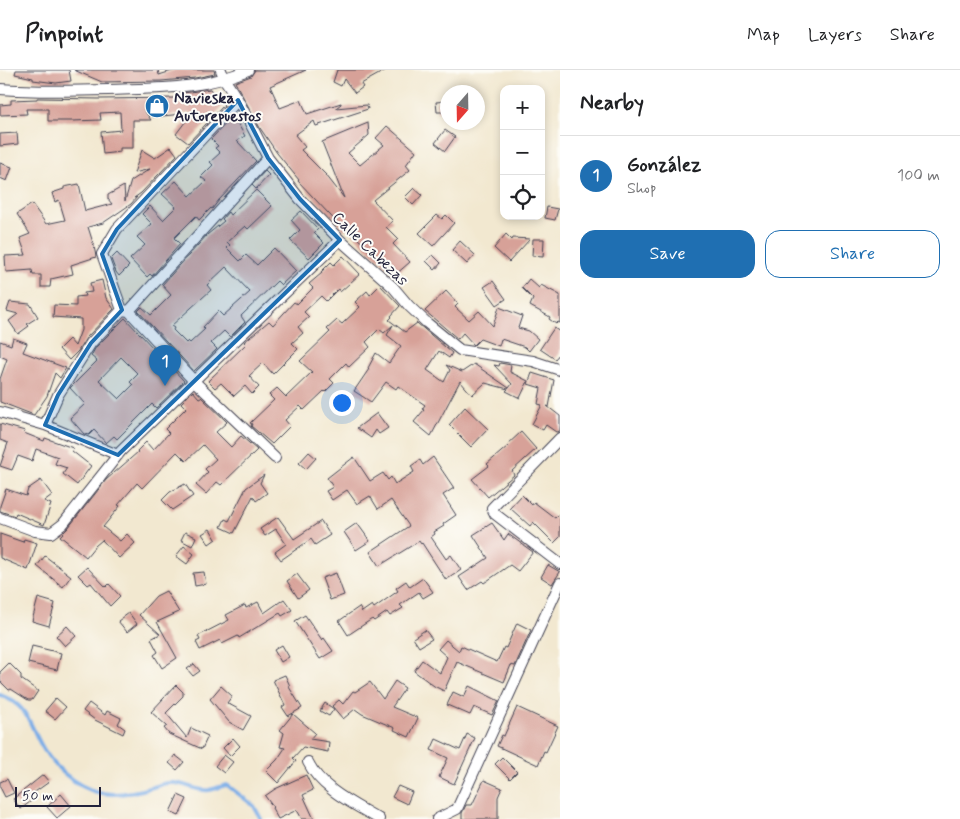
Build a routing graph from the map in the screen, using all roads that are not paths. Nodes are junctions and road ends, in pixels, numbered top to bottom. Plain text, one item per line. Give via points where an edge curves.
1 (248, 70) edge
2 (223, 75) edge
3 (0, 89) edge
4 (238, 100) junction
5 (268, 158) junction
6 (340, 240) junction
7 (125, 310) junction
8 (560, 370) edge
9 (194, 381) junction
10 (0, 412) edge
11 (45, 424) junction
12 (560, 438) edge
13 (118, 455) junction
14 (275, 458) dead end
15 (0, 518) edge
16 (560, 564) edge
17 (560, 582) edge
18 (308, 762) dead end
19 (379, 819) edge
20 (437, 819) edge

1 - 2 street
2 - 3 street via 184,88 32,92
2 - 4 street, Calle Cabezas
4 - 5 street, Calle Cabezas
4 - 7 street via 117,229 102,254
5 - 6 street, Calle Cabezas via 300,199
5 - 7 street
6 - 8 street, Calle Cabezas via 460,350 534,361
6 - 9 street
7 - 9 street
7 - 11 street via 91,343 58,395
9 - 13 street
9 - 14 street
10 - 11 street
11 - 13 street
12 - 16 street via 492,508 495,514
13 - 15 street via 63,524 51,533 35,531
17 - 20 street via 457,809
18 - 19 street via 314,775 347,801

